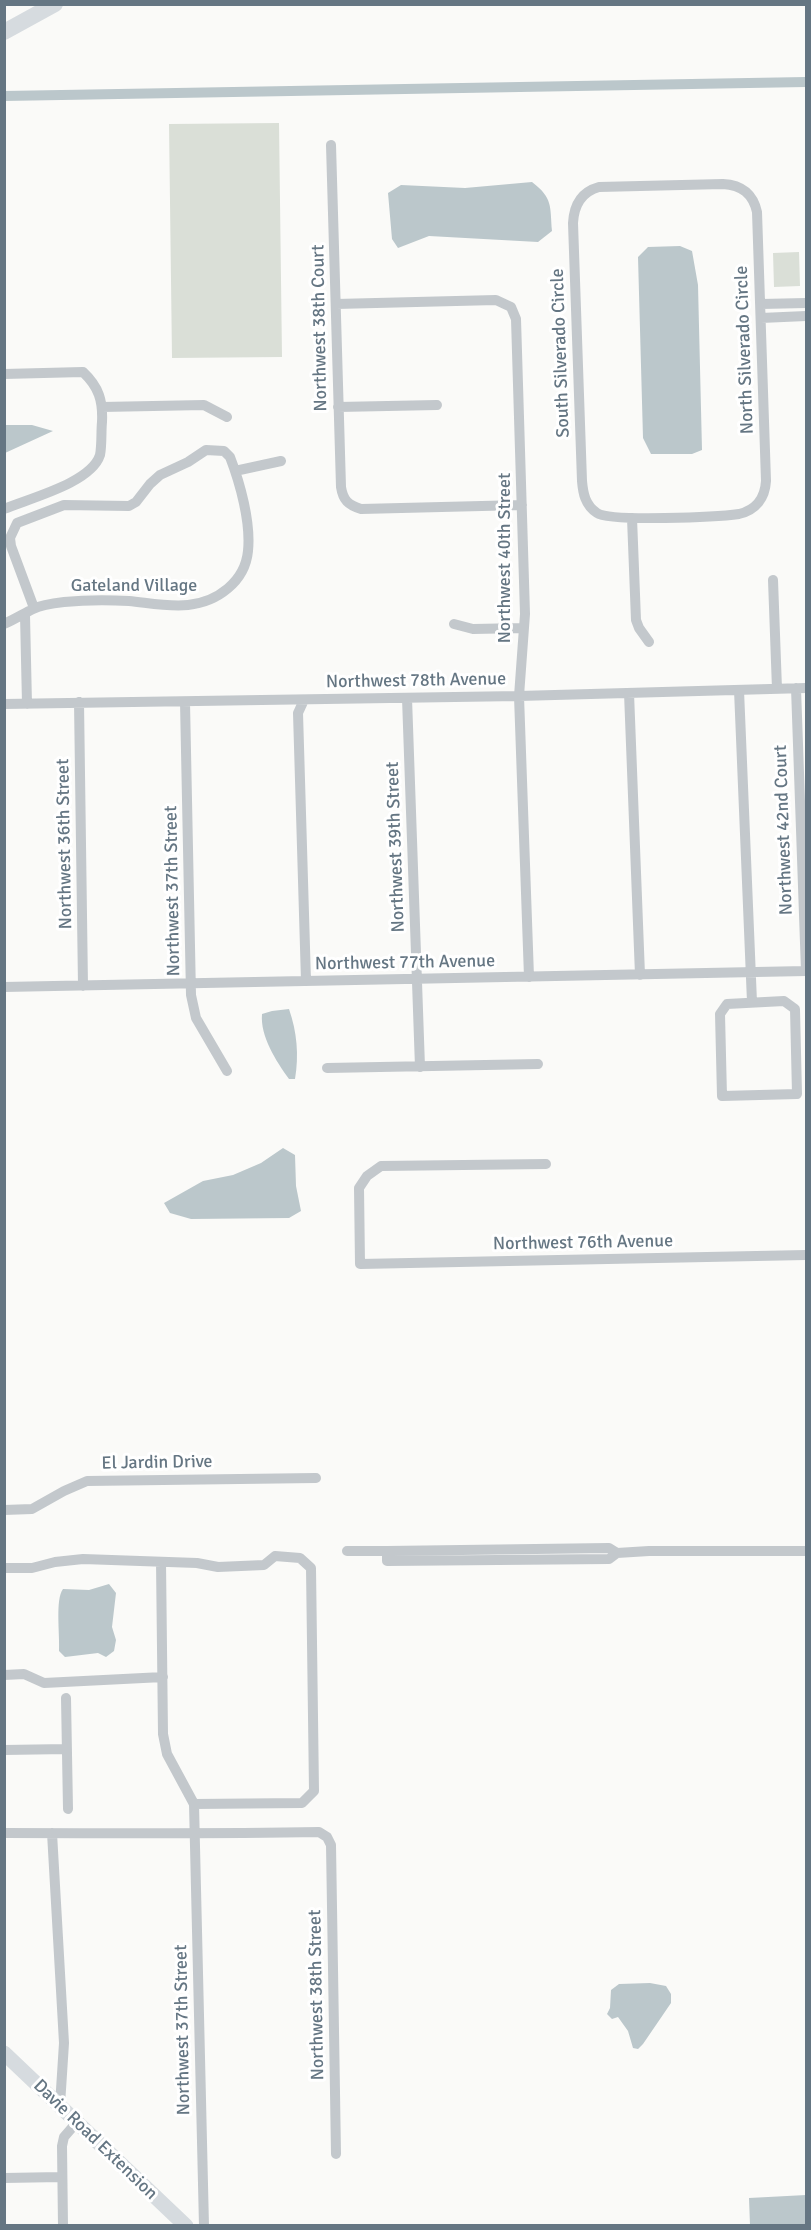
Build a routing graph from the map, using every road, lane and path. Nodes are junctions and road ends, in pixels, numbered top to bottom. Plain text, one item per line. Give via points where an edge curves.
1 (55, 4) edge
2 (4, 32) edge
3 (331, 145) dead end
4 (581, 197) joint
5 (807, 303) edge
6 (336, 304) junction
7 (761, 304) junction
8 (807, 316) edge
9 (761, 318) junction
10 (4, 374) edge
11 (437, 405) dead end
12 (102, 407) junction
13 (338, 407) junction
14 (227, 417) dead end
15 (281, 461) dead end
16 (236, 471) junction
17 (522, 505) junction
18 (4, 509) edge
19 (632, 518) junction
20 (773, 580) dead end
21 (34, 608) junction
22 (25, 615) junction
23 (4, 624) edge
24 (454, 624) dead end
25 (524, 628) junction
26 (649, 642) dead end
27 (801, 688) edge
28 (777, 689) junction
29 (739, 690) junction
30 (629, 693) junction
31 (519, 696) junction
32 (407, 698) junction
33 (304, 700) junction
34 (80, 702) junction
35 (185, 702) junction
36 (4, 704) edge
37 (27, 704) junction
38 (806, 971) edge
39 (751, 972) junction
40 (640, 975) junction
41 (529, 977) junction
42 (418, 980) junction
43 (306, 981) junction
44 (192, 982) junction
45 (83, 986) junction
46 (4, 987) edge
47 (752, 1002) junction
48 (538, 1064) dead end
49 (420, 1067) junction
50 (327, 1068) dead end
51 (227, 1071) dead end
52 (546, 1164) dead end
53 (807, 1255) edge
54 (316, 1478) dead end
55 (4, 1510) edge
56 (347, 1551) dead end
57 (807, 1551) edge
58 (161, 1562) junction
59 (4, 1568) edge
60 (4, 1675) edge
61 (163, 1677) junction
62 (66, 1698) dead end
63 (67, 1749) junction
64 (4, 1750) edge
65 (194, 1804) junction
66 (68, 1809) dead end
67 (4, 1833) edge
68 (52, 1833) junction
69 (194, 1835) junction
70 (4, 2053) edge
71 (60, 2105) junction
72 (77, 2122) junction
73 (336, 2154) dead end
74 (61, 2177) junction
75 (4, 2178) edge
76 (63, 2226) edge
77 (186, 2226) edge
78 (204, 2226) edge

1 - 2 main road
3 - 6 street, Northwest 38th Court
4 - 7 street, North Silverado Circle via 606,186 739,187 754,201 757,212
4 - 19 street, South Silverado Circle via 573,229 584,497 604,517
5 - 7 street
6 - 13 street, Northwest 38th Court
6 - 17 street, Northwest 40th Street via 496,300 511,307 516,319
7 - 9 street, North Silverado Circle
8 - 9 street
9 - 19 street, North Silverado Circle via 765,493 745,513
10 - 12 street via 83,372 97,387
11 - 13 street
12 - 14 street via 204,405
12 - 18 street via 99,455 89,472
13 - 17 street, Northwest 38th Court via 340,486 343,499 352,506 361,509
15 - 16 street
16 - 21 street, Gateland Village via 246,514 248,552 241,575 225,592 206,602 187,605 104,600
16 - 21 street, Gateland Village via 224,450 206,450 160,475 129,506 64,505 17,523 11,546
17 - 25 street, Northwest 40th Street
19 - 26 street via 636,620
20 - 28 street
21 - 22 street, Gateland Village
22 - 23 street, Gateland Village
22 - 37 street
24 - 25 street via 473,629
25 - 31 street, Northwest 40th Street
27 - 28 street, Northwest 78th Avenue
27 - 38 street, Northwest 42nd Court
28 - 29 street, Northwest 78th Avenue
29 - 30 street, Northwest 78th Avenue
29 - 39 street
30 - 31 street, Northwest 78th Avenue
30 - 40 street
31 - 32 street, Northwest 78th Avenue
31 - 41 street, Northwest 40th Street
32 - 33 street, Northwest 78th Avenue
32 - 42 street, Northwest 39th Street
33 - 35 street, Northwest 78th Avenue
33 - 43 street via 298,712
34 - 35 street, Northwest 78th Avenue
34 - 37 street, Northwest 78th Avenue
34 - 45 street, Northwest 36th Street
35 - 44 street, Northwest 37th Street
36 - 37 street, Northwest 78th Avenue
38 - 39 street, Northwest 77th Avenue
39 - 40 street, Northwest 77th Avenue
39 - 47 street
40 - 41 street, Northwest 77th Avenue
41 - 42 street, Northwest 77th Avenue
42 - 43 street, Northwest 77th Avenue
42 - 49 street, Northwest 39th Street
43 - 44 street, Northwest 77th Avenue
44 - 45 street, Northwest 77th Avenue
44 - 51 street, Northwest 37th Street via 196,1018
45 - 46 street, Northwest 77th Avenue
47 - 47 street via 727,1004 720,1014 723,1096 797,1094 795,1009 784,1001
48 - 49 street
49 - 50 street
52 - 53 street, Northwest 76th Avenue via 381,1166 359,1188 360,1264
54 - 55 street, El Jardin Drive via 87,1481 32,1509
56 - 57 street via 387,1551 387,1561 421,1562 609,1559 617,1553 649,1551
58 - 59 street via 83,1559 32,1569
58 - 61 street
58 - 65 street via 218,1568 264,1565 275,1556 300,1558 311,1568 314,1791 302,1803
60 - 61 street via 24,1674 45,1683
61 - 65 street via 166,1754
62 - 63 street
63 - 64 street
63 - 66 street
65 - 69 street, Northwest 37th Street
67 - 68 street
68 - 69 street
68 - 71 street via 64,2043
69 - 73 street, Northwest 38th Street via 319,1832 332,1845
69 - 78 street, Northwest 37th Street
70 - 71 main road, Davie Road Extension
71 - 72 main road, Davie Road Extension
72 - 74 street via 64,2137
72 - 77 main road, Davie Road Extension
74 - 75 street
74 - 76 street

